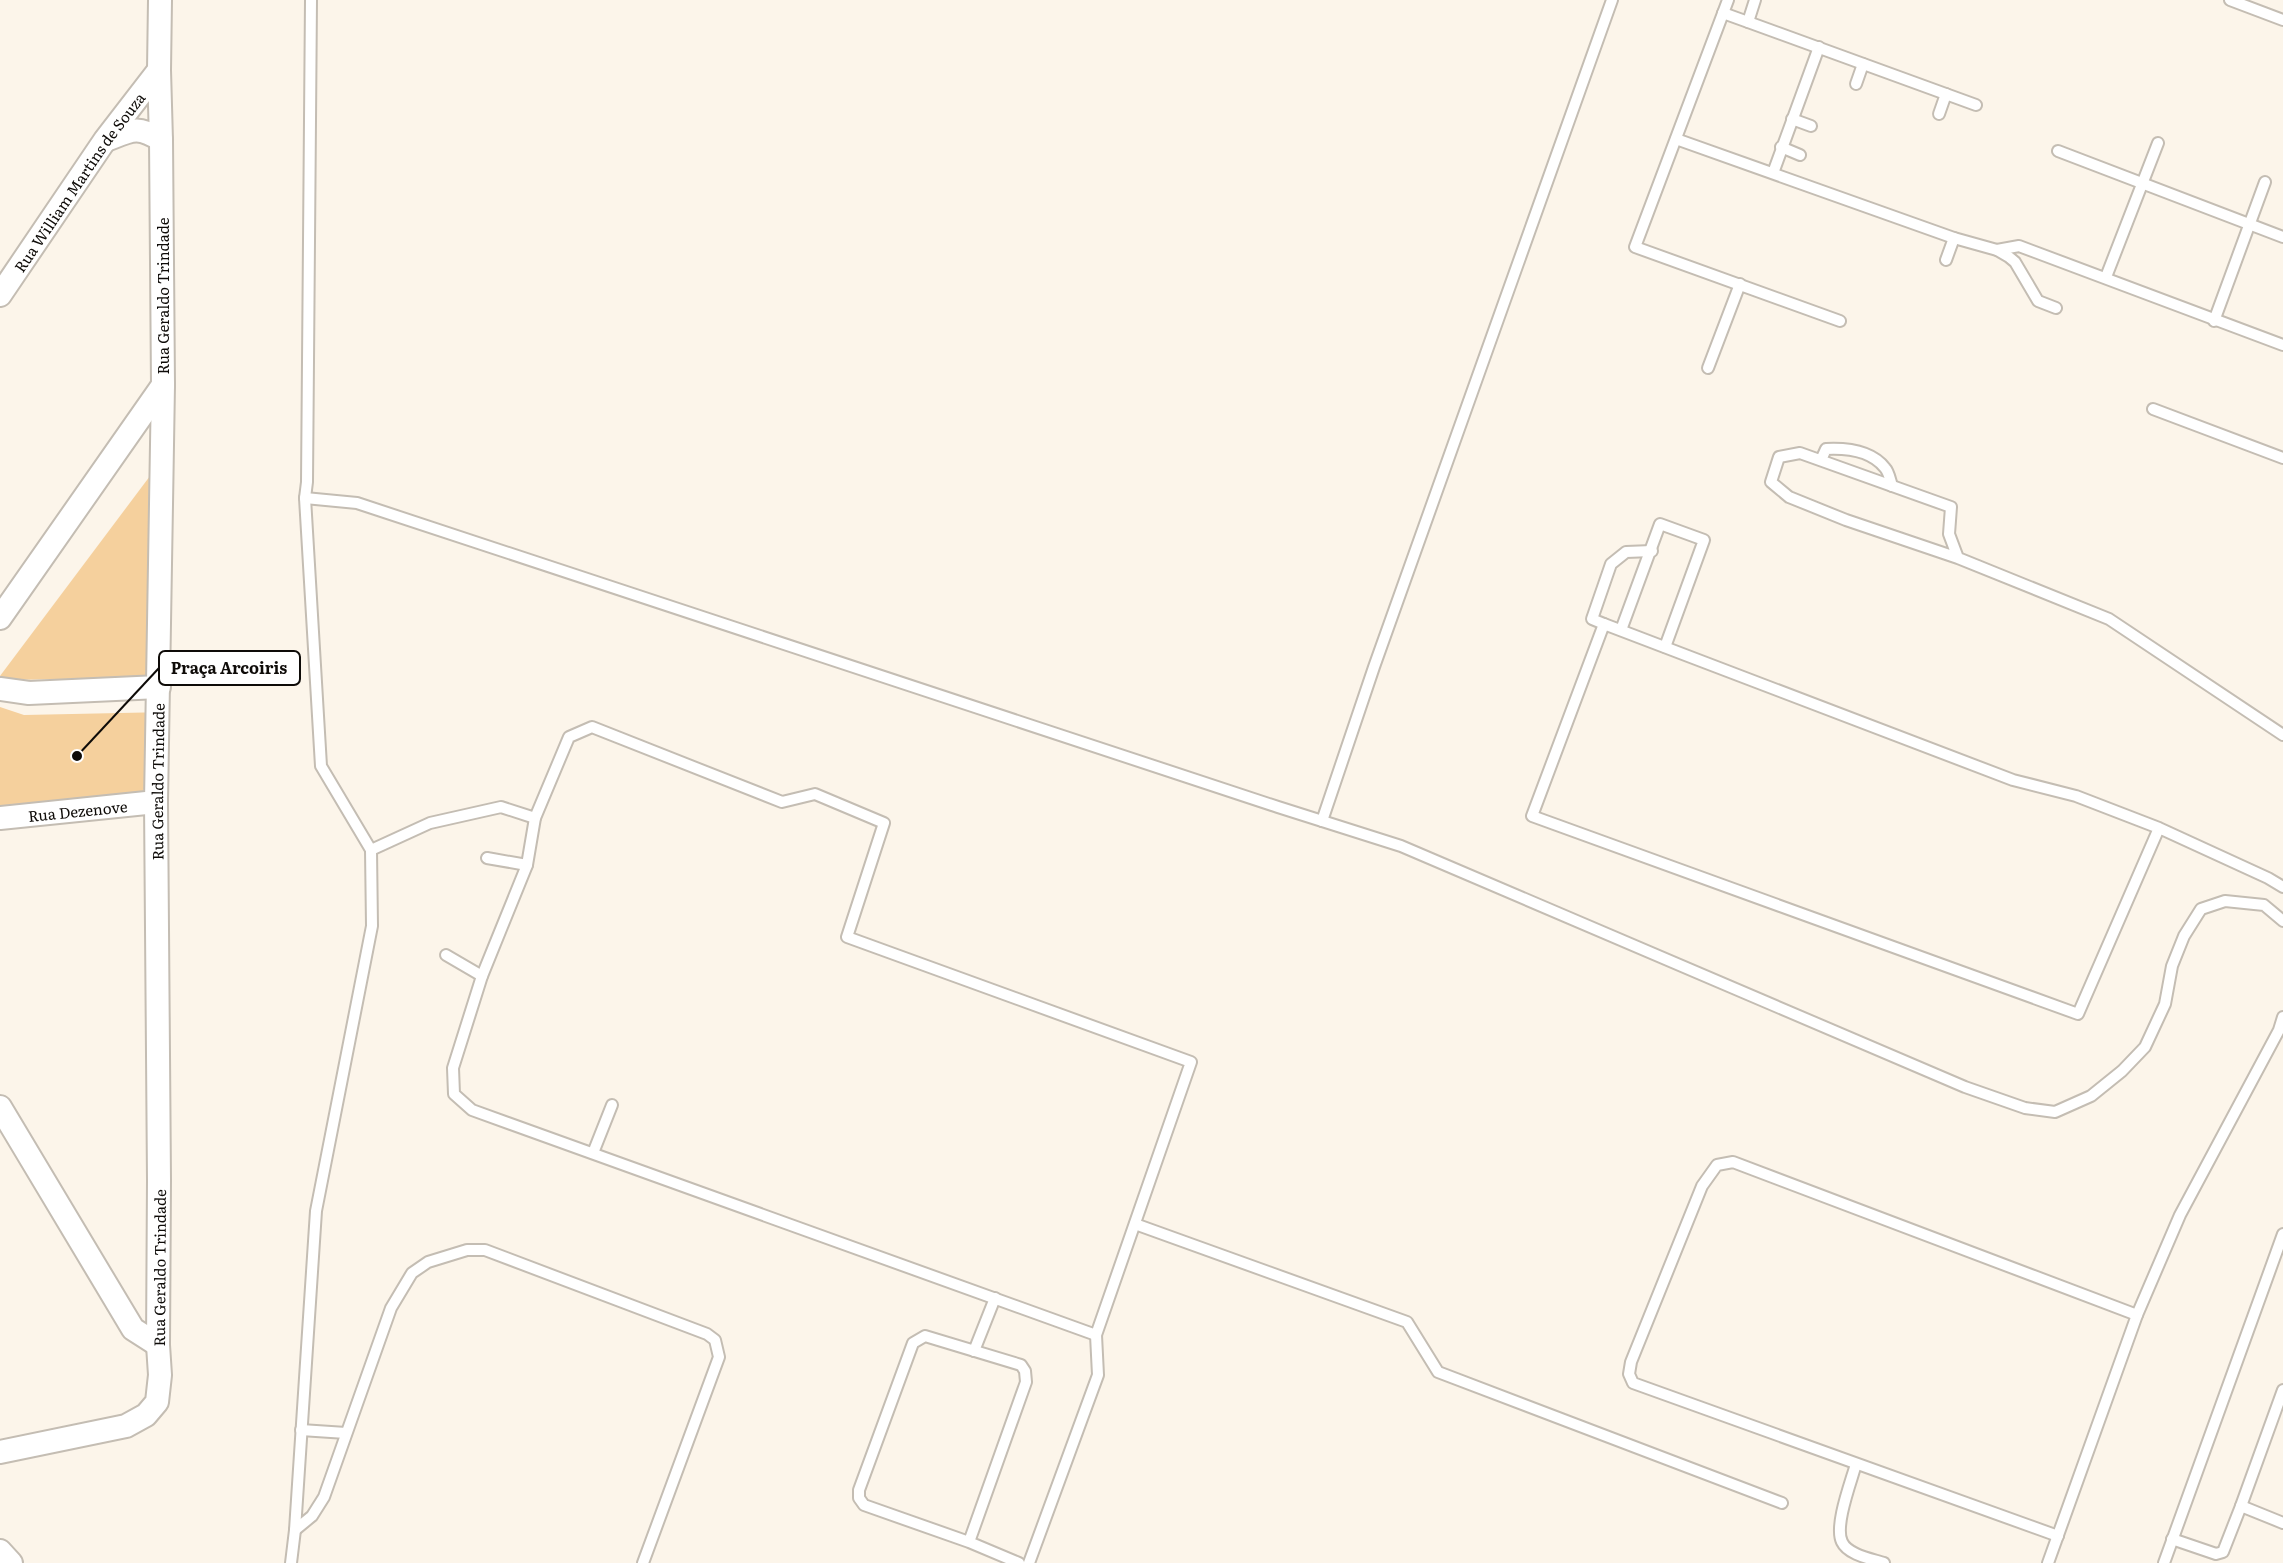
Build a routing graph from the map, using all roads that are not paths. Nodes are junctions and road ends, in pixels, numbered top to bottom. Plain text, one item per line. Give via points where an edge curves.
1 (160, 0) edge
2 (311, 0) edge
3 (1612, 0) edge
4 (1728, 0) edge
5 (1755, 0) edge
6 (2230, 0) edge
7 (1723, 13) junction
8 (2283, 20) edge
9 (1748, 21) junction
10 (1819, 47) junction
11 (1863, 64) junction
12 (159, 70) junction
13 (1856, 84) dead end
14 (1946, 94) junction
15 (1976, 105) dead end
16 (1939, 114) dead end
17 (1792, 119) junction
18 (1812, 126) dead end
19 (1676, 139) junction
20 (105, 140) junction
21 (161, 140) junction
22 (2158, 143) dead end
23 (1781, 147) junction
24 (2058, 151) dead end
25 (1800, 155) dead end
26 (1773, 173) junction
27 (2265, 182) dead end
28 (2143, 184) junction
29 (2249, 224) junction
30 (2283, 237) edge
31 (1954, 238) junction
32 (1997, 250) junction
33 (1947, 260) dead end
34 (2106, 277) junction
35 (1740, 285) junction
36 (0, 295) edge
37 (2056, 308) dead end
38 (1840, 321) dead end
39 (2214, 321) junction
40 (2283, 345) edge
41 (1708, 368) dead end
42 (163, 385) junction
43 (2153, 409) dead end
44 (2283, 458) edge
45 (1821, 460) junction
46 (1892, 486) junction
47 (305, 498) junction
48 (1652, 551) junction
49 (1958, 558) junction
50 (0, 618) edge
51 (1604, 624) junction
52 (1621, 630) junction
53 (1665, 647) junction
54 (159, 687) junction
55 (0, 689) edge
56 (2283, 735) edge
57 (156, 802) junction
58 (0, 818) edge
59 (535, 818) junction
60 (1322, 822) junction
61 (2160, 828) junction
62 (371, 850) junction
63 (487, 858) dead end
64 (527, 865) junction
65 (2283, 887) edge
66 (2283, 921) edge
67 (446, 956) dead end
68 (482, 976) junction
69 (2283, 1017) edge
70 (612, 1105) dead end
71 (0, 1107) edge
72 (592, 1153) junction
73 (1135, 1224) junction
74 (2283, 1234) edge
75 (995, 1298) junction
76 (2137, 1315) junction
77 (1096, 1335) junction
78 (158, 1345) junction
79 (974, 1351) junction
80 (2283, 1390) edge
81 (301, 1430) junction
82 (346, 1433) junction
83 (0, 1452) edge
84 (1856, 1464) junction
85 (1782, 1503) dead end
86 (2241, 1506) junction
87 (2283, 1523) edge
88 (295, 1530) junction
89 (2058, 1536) junction
90 (2172, 1539) junction
91 (969, 1542) junction
92 (0, 1551) edge
93 (1851, 1551) junction
94 (11, 1563) edge
95 (291, 1563) edge
96 (643, 1563) edge
97 (1019, 1563) edge
98 (1029, 1563) edge
99 (1847, 1563) edge
100 (1884, 1563) edge
101 (2048, 1563) edge
102 (2164, 1563) edge

1 - 12 street, Rua Geraldo Trindade
2 - 47 lane
3 - 60 lane
4 - 7 lane
5 - 9 lane
6 - 8 lane
7 - 9 lane
7 - 19 lane
9 - 10 lane
10 - 11 lane
10 - 17 lane
11 - 13 lane
11 - 14 lane
12 - 20 street, Rua William Martins de Souza
12 - 21 street, Rua Geraldo Trindade
14 - 15 lane
14 - 16 lane
17 - 18 lane
17 - 23 lane
19 - 26 lane
19 - 35 lane via 1635,247
20 - 21 street via 134,129
20 - 36 street, Rua William Martins de Souza
21 - 42 street, Rua Geraldo Trindade
22 - 28 lane
23 - 25 lane
23 - 26 lane
24 - 28 lane
26 - 31 lane
27 - 29 lane
28 - 29 lane
28 - 34 lane
29 - 30 lane
29 - 39 lane
31 - 32 lane
31 - 33 lane
32 - 34 lane via 2019,246
32 - 37 lane via 2015,262 2038,301
34 - 39 lane
35 - 38 lane
35 - 41 lane
39 - 40 lane
42 - 50 street
42 - 54 street, Rua Geraldo Trindade
43 - 44 lane
45 - 46 lane
45 - 46 lane via 1826,449 1843,448 1871,455 1886,469
45 - 49 lane via 1800,453 1779,457 1771,482 1789,497
46 - 49 lane via 1951,507 1949,534
47 - 60 lane via 357,503
47 - 62 lane via 321,766
48 - 51 lane via 1626,552 1611,564 1592,619
48 - 52 lane
48 - 53 lane via 1660,524 1704,541
49 - 56 lane via 2109,619
51 - 52 lane
51 - 61 lane via 1532,816 2078,1014
52 - 53 lane
53 - 61 lane via 2013,780 2076,796
54 - 55 street via 29,693
54 - 57 street, Rua Geraldo Trindade
57 - 58 street, Rua Dezenove
57 - 78 street, Rua Geraldo Trindade
59 - 62 lane via 501,807 430,823
59 - 64 lane
59 - 73 lane via 569,738 592,728 782,802 815,794 884,823 848,937 1191,1062
60 - 66 lane via 1401,846 1965,1087 2025,1108 2055,1112 2091,1096 2145,1047 2165,1004 2172,966 2184,936 2201,909 2225,901 2264,905
61 - 65 lane
62 - 81 lane via 372,926 316,1211
63 - 64 lane
64 - 68 lane
67 - 68 lane
68 - 72 lane via 453,1068 454,1094 472,1110
69 - 76 lane via 2180,1215
70 - 72 lane
71 - 78 street via 134,1329
72 - 75 lane
73 - 77 lane
73 - 85 lane via 1407,1322 1437,1372
74 - 90 lane
75 - 77 lane
75 - 79 lane
76 - 84 lane via 1733,1162 1717,1165 1702,1185 1630,1362 1633,1383
76 - 89 lane
77 - 98 lane via 1098,1375
78 - 83 street, Rua Geraldo Trindade via 157,1402 146,1415 126,1426
79 - 91 lane via 1021,1365 1026,1382
79 - 91 lane via 925,1336 913,1343 859,1490 864,1504
80 - 86 lane
81 - 82 lane
81 - 88 lane
82 - 88 lane via 324,1497 312,1516
82 - 96 lane via 391,1308 412,1273 428,1262 467,1250 484,1250 707,1334 715,1340 719,1357
84 - 89 lane
84 - 93 lane via 1839,1526 1842,1543
86 - 87 lane
86 - 90 lane via 2223,1552 2216,1554
88 - 95 lane
89 - 101 lane
90 - 102 lane
91 - 97 lane
92 - 94 street
93 - 99 lane
93 - 100 lane

